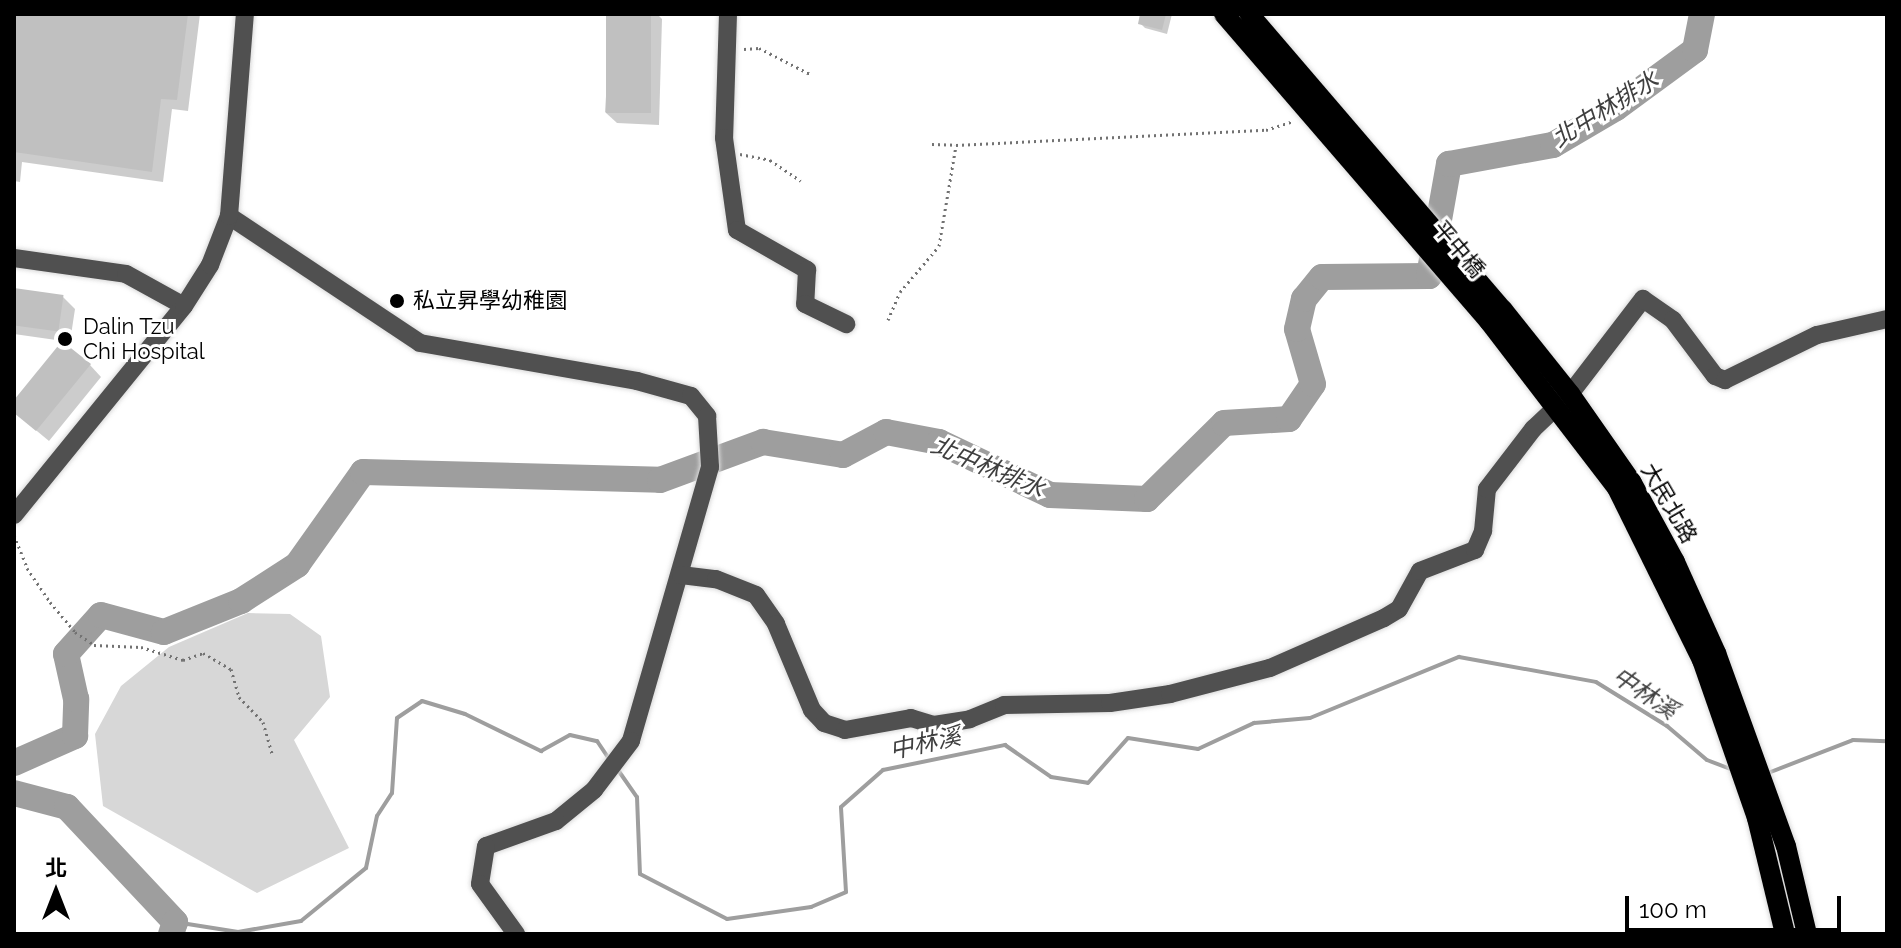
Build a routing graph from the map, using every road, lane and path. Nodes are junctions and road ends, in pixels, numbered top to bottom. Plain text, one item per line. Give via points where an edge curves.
1 (245, 14) edge
2 (728, 14) edge
3 (1224, 14) edge
4 (1249, 14) edge
5 (727, 50) junction
6 (810, 74) dead end
7 (1307, 111) junction
8 (932, 144) dead end
9 (956, 145) junction
10 (726, 154) junction
11 (801, 181) dead end
12 (1400, 202) junction
13 (229, 216) junction
14 (14, 258) edge
15 (184, 306) junction
16 (1496, 315) joint
17 (1887, 319) edge
18 (888, 320) dead end
19 (846, 324) dead end
20 (1564, 401) junction
21 (14, 515) edge
22 (14, 535) edge
23 (681, 575) junction
24 (273, 756) dead end
25 (1765, 816) junction
26 (516, 934) edge
27 (1785, 934) edge
28 (1807, 934) edge

1 - 13 street
2 - 5 street
3 - 7 main road
4 - 12 main road via 1402,198
5 - 6 path via 759,48
5 - 10 street
7 - 9 path via 1287,125 1266,130
7 - 12 main road
8 - 9 path
9 - 18 path via 939,246 900,292
10 - 11 path via 754,154
10 - 19 street via 737,230 807,270 805,304
12 - 16 main road, 平中橋
13 - 15 street via 210,265
13 - 23 street via 420,343 637,381 691,396 707,416 710,467
14 - 15 street via 126,274
15 - 21 street
16 - 20 main road, 大民北路
17 - 20 street via 1817,335 1725,380 1715,376 1673,320 1643,299
20 - 23 street via 1533,429 1487,489 1475,550 1420,571 1399,609 1270,668 1170,694 1110,703 1004,705 970,719 934,725 911,718 845,730 824,723 812,710 776,624 756,595 716,579
20 - 25 main road, 大民北路 via 1632,483 1675,562
22 - 24 path via 27,568 50,602 94,645 127,645 183,660 203,653 231,669 239,697 263,722
23 - 26 street via 631,741 594,790 556,821 486,846 480,884
25 - 27 main road
25 - 28 main road via 1793,870

